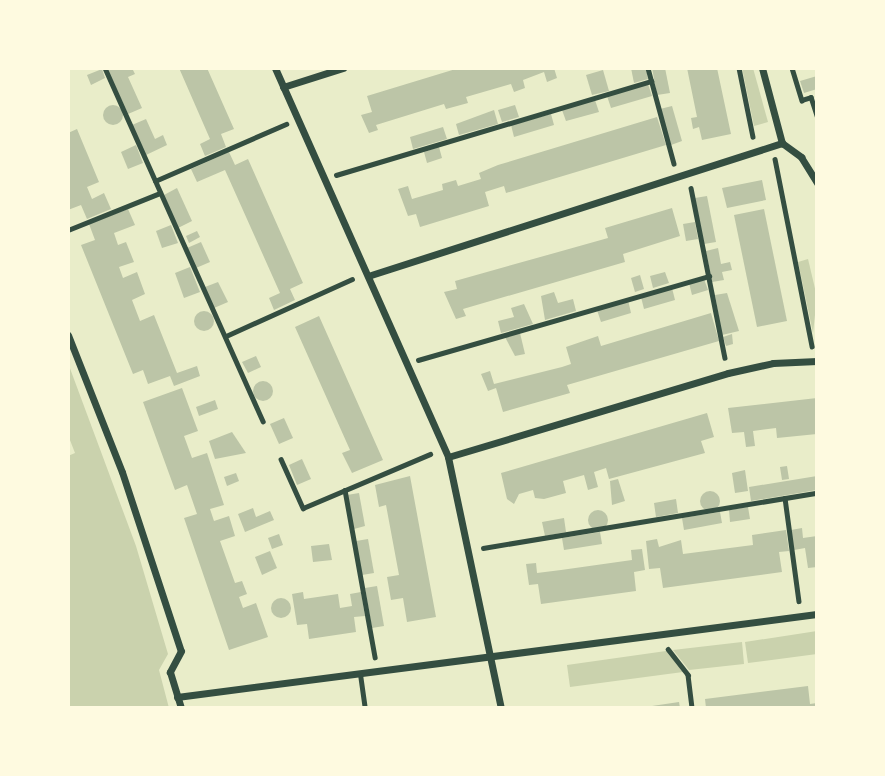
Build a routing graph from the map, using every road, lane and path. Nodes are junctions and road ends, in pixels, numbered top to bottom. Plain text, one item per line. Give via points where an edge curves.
1 (105, 68) edge
2 (275, 68) edge
3 (343, 68) edge
4 (649, 68) edge
5 (738, 68) edge
6 (762, 68) edge
7 (792, 68) edge
8 (651, 81) junction
9 (283, 87) junction
10 (814, 96) edge
11 (817, 116) edge
12 (298, 118) junction
13 (782, 143) junction
14 (772, 146) junction
15 (755, 151) junction
16 (688, 172) junction
17 (678, 175) junction
18 (326, 178) junction
19 (155, 181) junction
20 (817, 183) edge
21 (160, 193) junction
22 (68, 230) edge
23 (370, 273) junction
24 (709, 276) junction
25 (68, 335) edge
26 (226, 336) junction
27 (816, 361) edge
28 (408, 363) junction
29 (727, 373) junction
30 (263, 421) dead end
31 (444, 448) junction
32 (448, 457) junction
33 (281, 459) dead end
34 (345, 490) junction
35 (817, 493) edge
36 (785, 498) junction
37 (467, 551) junction
38 (817, 614) edge
39 (801, 616) junction
40 (658, 635) junction
41 (489, 657) junction
42 (377, 672) junction
43 (360, 674) junction
44 (177, 697) junction
45 (181, 708) edge
46 (365, 708) edge
47 (501, 708) edge
48 (692, 708) edge

1 - 19 path
2 - 9 street
3 - 9 street
4 - 8 path
5 - 15 path
6 - 13 street
7 - 10 path via 802,100
8 - 17 path
8 - 18 path
9 - 12 street
10 - 11 path
12 - 18 street
12 - 19 path
13 - 14 street
13 - 20 street via 801,157
14 - 15 street
14 - 27 path
15 - 16 street
16 - 17 street
16 - 24 path
17 - 23 street
18 - 23 street
19 - 21 path
21 - 22 path
21 - 26 path
23 - 26 path
23 - 28 street
24 - 28 path
24 - 29 path
25 - 44 street via 122,472 181,651 170,672
26 - 30 path
27 - 29 street
28 - 31 street
29 - 32 street
31 - 32 street
31 - 34 path
32 - 37 street
33 - 34 path via 303,508
34 - 42 path
35 - 36 path
36 - 37 path
36 - 39 path
37 - 41 street
38 - 39 street
39 - 40 street
40 - 41 street
40 - 48 path via 688,675
41 - 42 street
41 - 47 street
42 - 43 street
43 - 44 street
43 - 46 lane
44 - 45 street

